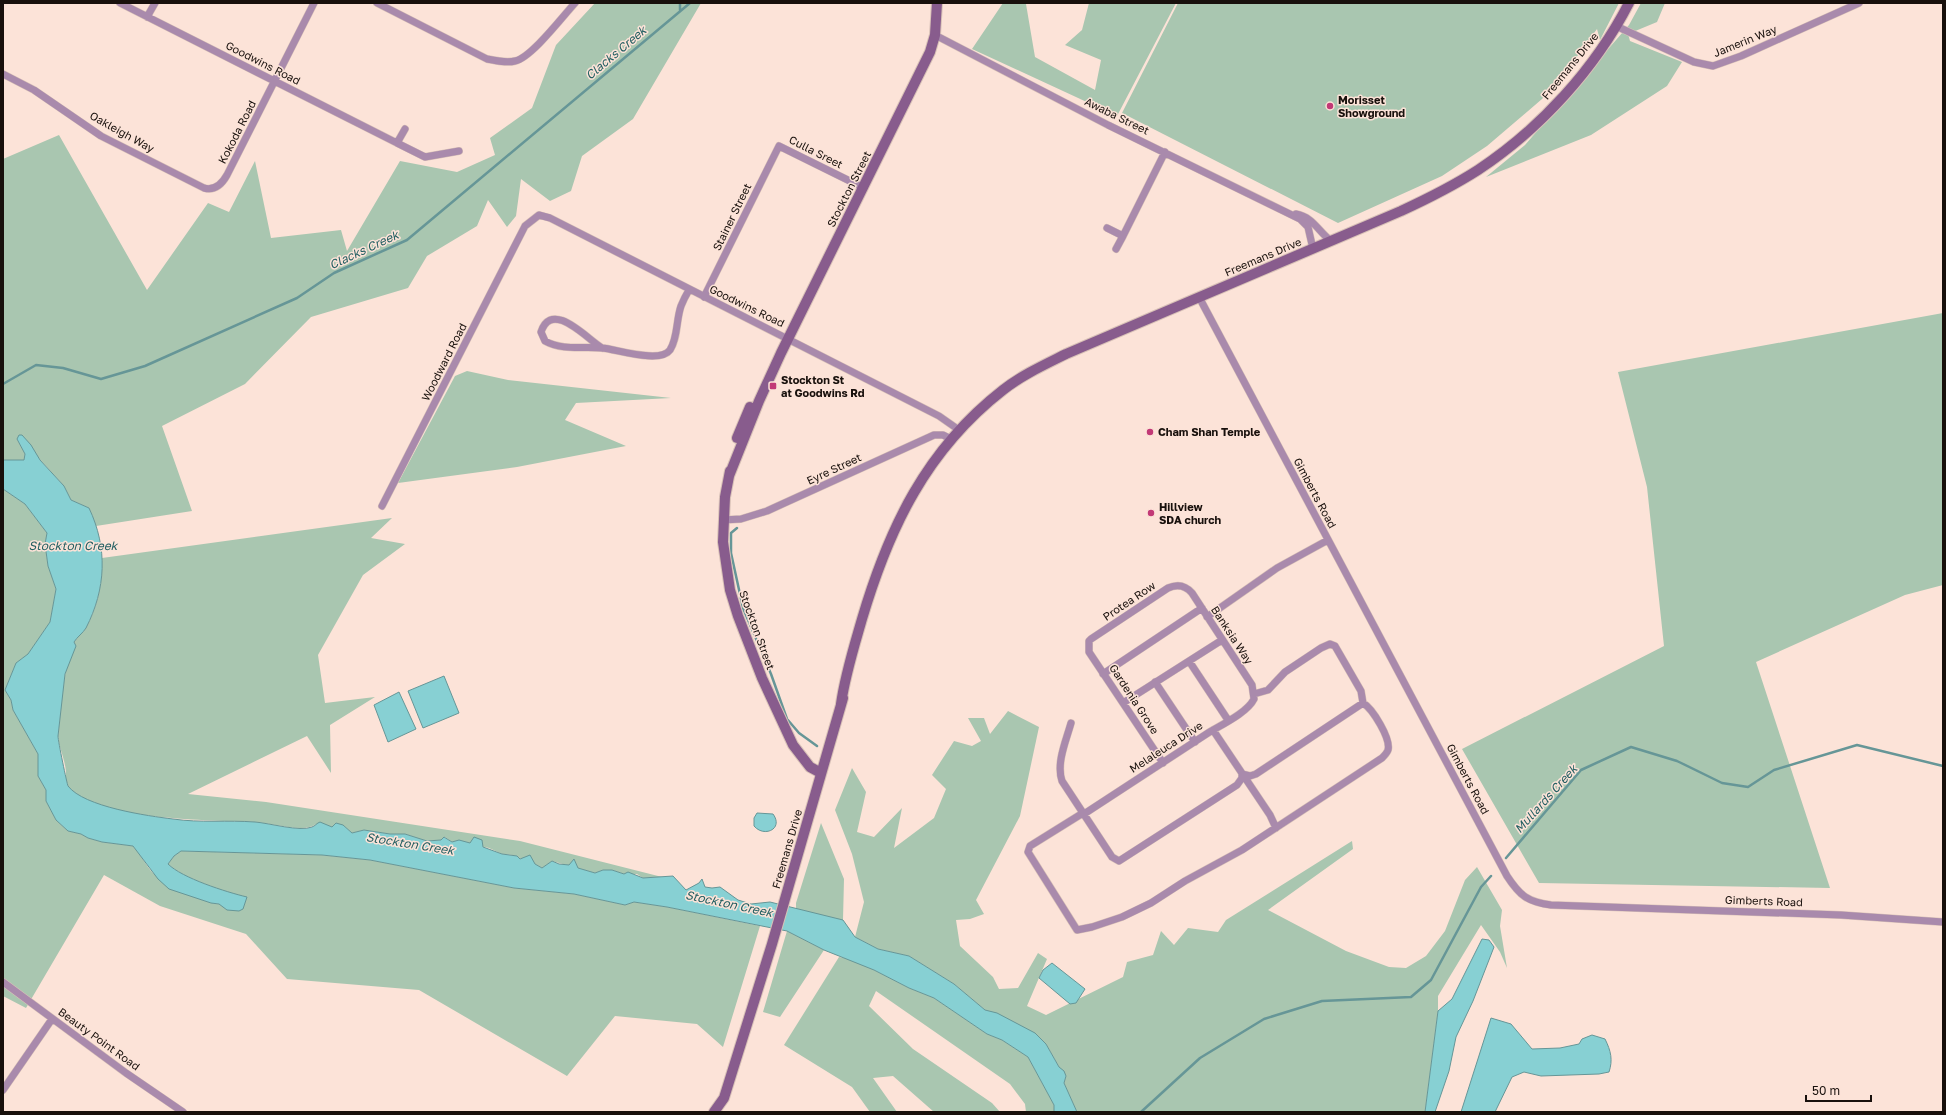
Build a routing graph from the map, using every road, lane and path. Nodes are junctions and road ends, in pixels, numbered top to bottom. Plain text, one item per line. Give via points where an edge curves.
1 (120, 3) edge
2 (155, 3) edge
3 (314, 3) edge
4 (378, 3) edge
5 (575, 3) edge
6 (937, 3) edge
7 (1629, 3) edge
8 (1859, 3) edge
9 (147, 17) junction
10 (1616, 26) junction
11 (935, 35) junction
12 (3, 74) edge
13 (275, 81) junction
14 (405, 129) dead end
15 (397, 143) junction
16 (779, 146) joint
17 (459, 151) dead end
18 (1165, 152) junction
19 (214, 188) joint
20 (864, 188) junction
21 (1290, 213) junction
22 (525, 226) joint
23 (1107, 228) dead end
24 (1123, 236) junction
25 (1331, 241) junction
26 (1116, 249) dead end
27 (1313, 249) junction
28 (689, 290) junction
29 (704, 297) junction
30 (1199, 297) junction
31 (787, 339) junction
32 (602, 348) junction
33 (959, 430) junction
34 (951, 439) junction
35 (382, 506) dead end
36 (723, 520) junction
37 (1328, 540) junction
38 (1188, 589) joint
39 (1202, 608) junction
40 (1207, 617) junction
41 (1222, 640) junction
42 (1088, 647) joint
43 (1189, 661) junction
44 (1103, 674) junction
45 (1156, 682) junction
46 (1254, 694) junction
47 (1123, 703) junction
48 (1363, 703) junction
49 (1228, 720) junction
50 (1071, 723) dead end
51 (1213, 730) junction
52 (1195, 742) junction
53 (1162, 763) junction
54 (821, 773) junction
55 (1242, 774) junction
56 (1084, 814) junction
57 (1276, 828) junction
58 (1943, 922) edge
59 (3, 982) edge
60 (52, 1019) junction
61 (3, 1090) edge
62 (183, 1112) edge
63 (714, 1112) edge

1 - 9 street, Goodwins Road
2 - 9 street
3 - 13 street, Kokoda Road
4 - 5 street via 488,59 502,62 516,61 529,54
6 - 11 main road, Stockton Street
7 - 10 main road, Freemans Drive
8 - 10 street, Jamerin Way via 1713,66 1694,62
9 - 13 street, Goodwins Road
10 - 25 main road, Freemans Drive via 1593,60 1563,96 1509,147 1478,170 1436,194
11 - 18 street, Awaba Street
11 - 20 main road, Stockton Street via 922,70
12 - 19 street, Oakleigh Way via 34,90 101,136 204,188
13 - 15 street, Goodwins Road
13 - 19 street, Kokoda Road via 227,175 219,186
14 - 15 street
15 - 17 street, Goodwins Road via 425,157
16 - 20 street, Culla Sreet
16 - 29 street, Stainer Street
18 - 21 street, Awaba Street
18 - 24 street
20 - 31 main road, Stockton Street
21 - 25 street, Awaba Street via 1311,220
21 - 27 street, Awaba Street via 1305,222
22 - 28 street, Goodwins Road via 539,215 550,218
22 - 35 street, Woodward Road
23 - 24 street
24 - 26 street
25 - 27 main road, Freemans Drive
27 - 30 main road, Freemans Drive
28 - 29 street, Goodwins Road
28 - 32 street via 680,307 669,352 662,356 646,356
29 - 31 street, Goodwins Road
30 - 33 main road, Freemans Drive via 1043,366 1004,390
30 - 37 street, Gimberts Road
31 - 33 street, Goodwins Road via 939,416
31 - 36 main road, Stockton Street via 729,476
32 - 32 street via 557,346 545,341 541,332 544,325 554,319 580,330
33 - 34 main road, Freemans Drive
34 - 36 street, Eyre Street via 943,435 934,435 767,511 741,519
34 - 54 main road, Freemans Drive via 925,472 900,519 870,592
36 - 54 main road, Stockton Street via 724,554 730,590 747,642 793,745 810,767
37 - 40 street via 1277,568
37 - 58 street, Gimberts Road via 1507,876 1523,897 1536,903 1551,905 1841,915
38 - 39 street, Banksia Way
38 - 42 street, Protea Row via 1180,585 1168,588 1091,639
39 - 40 street, Banksia Way
39 - 44 street
40 - 41 street, Banksia Way
41 - 43 street
41 - 46 street, Banksia Way via 1252,685
42 - 44 street, Gardenia Grove
43 - 45 street
43 - 49 street
44 - 47 street, Gardenia Grove
45 - 47 street
45 - 52 street
46 - 48 street via 1268,690 1285,672 1330,644 1339,649 1361,691
46 - 49 street, Melaleuca Drive via 1254,699 1248,707
47 - 53 street, Gardenia Grove
48 - 55 street via 1256,774
48 - 57 street via 1372,710 1388,741 1388,751 1382,758
49 - 51 street, Melaleuca Drive
50 - 56 street via 1062,754 1061,777
51 - 52 street, Melaleuca Drive
51 - 55 street
52 - 53 street, Melaleuca Drive
53 - 56 street, Melaleuca Drive
54 - 63 main road, Freemans Drive via 724,1098
55 - 56 street via 1237,785 1123,860 1112,858
55 - 57 street
56 - 57 street, Melaleuca Drive via 1030,846 1028,852 1077,930 1137,911
59 - 60 street, Beauty Point Road
60 - 61 street
60 - 62 street, Beauty Point Road

